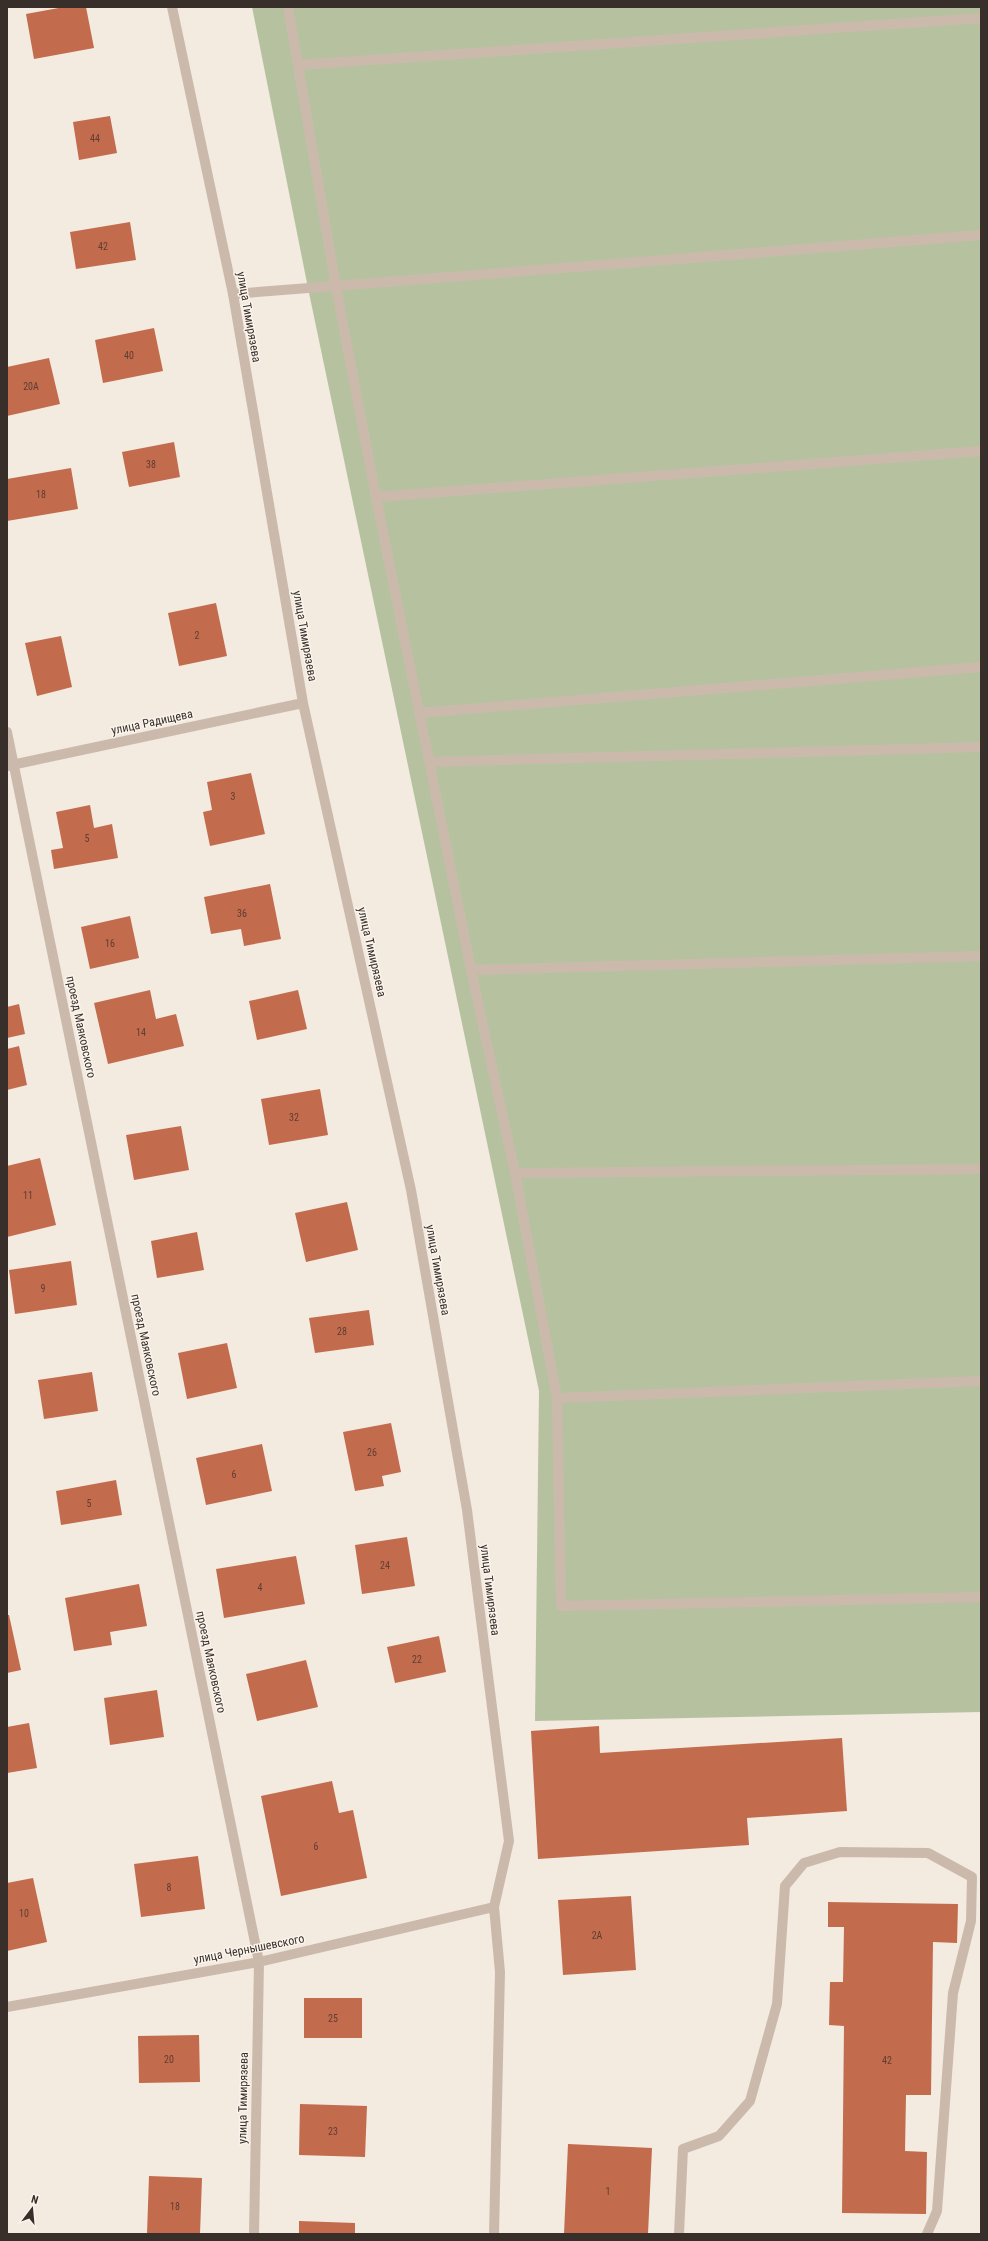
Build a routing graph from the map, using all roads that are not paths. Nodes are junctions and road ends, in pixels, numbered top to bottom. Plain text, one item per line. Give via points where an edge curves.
1 (172, 7) edge
2 (288, 7) edge
3 (981, 18) edge
4 (298, 65) junction
5 (981, 236) edge
6 (336, 287) junction
7 (233, 294) junction
8 (981, 452) edge
9 (376, 497) junction
10 (981, 668) edge
11 (303, 703) junction
12 (419, 713) junction
13 (7, 732) edge
14 (981, 747) edge
15 (429, 762) junction
16 (11, 765) edge
17 (981, 956) edge
18 (471, 970) junction
19 (981, 1170) edge
20 (516, 1174) junction
21 (981, 1381) edge
22 (557, 1398) junction
23 (981, 1597) edge
24 (494, 1907) junction
25 (259, 1962) junction
26 (7, 2007) edge
27 (254, 2234) edge
28 (494, 2234) edge
29 (679, 2234) edge
30 (927, 2234) edge

1 - 7 street, улица Тимирязева
2 - 4 street
3 - 4 street
4 - 6 street
5 - 6 street
6 - 7 street
6 - 9 street
7 - 11 street, улица Тимирязева
8 - 9 street
9 - 12 street
10 - 12 street
11 - 16 street, улица Радищева
11 - 24 street, улица Тимирязева via 411,1190 467,1510 509,1841
12 - 15 street
13 - 16 street, проезд Маяковского
14 - 15 street
15 - 18 street
16 - 25 street, проезд Маяковского
17 - 18 street
18 - 20 street
19 - 20 street
20 - 22 street
21 - 22 street
22 - 23 street via 561,1606
24 - 25 street, улица Чернышевского
24 - 28 street, улица Тимирязева via 500,1972
25 - 26 street, улица Чернышевского
25 - 27 street, улица Тимирязева
29 - 30 street via 683,2149 719,2136 750,2101 777,2004 785,1886 804,1863 840,1852 928,1853 972,1877 971,1922 953,1992 937,2211

